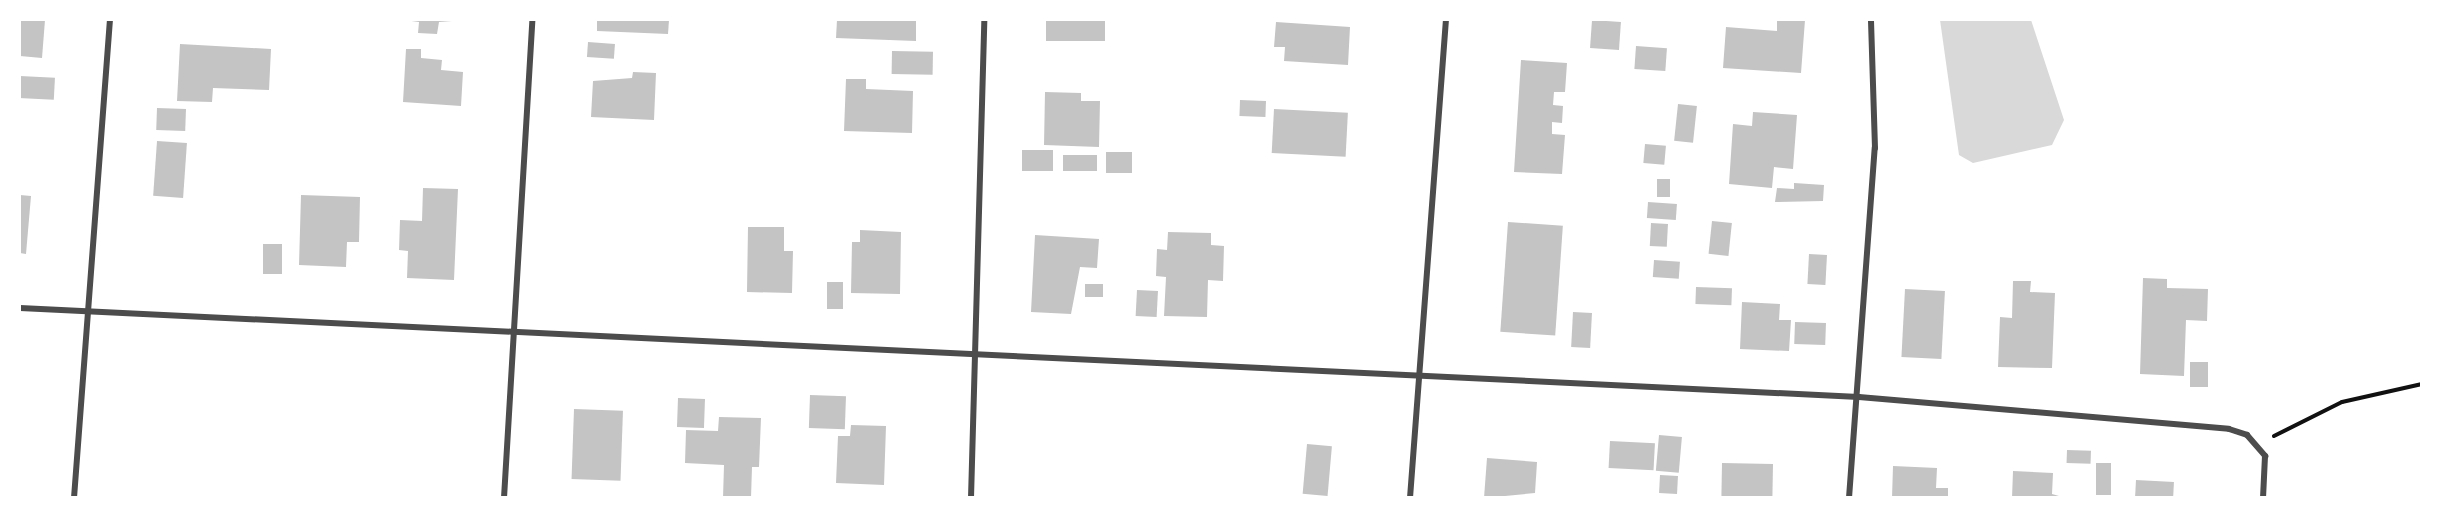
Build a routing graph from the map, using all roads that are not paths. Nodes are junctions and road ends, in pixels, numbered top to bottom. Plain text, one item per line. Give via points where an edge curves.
1 (110, 20) edge
2 (532, 20) edge
3 (984, 20) edge
4 (1446, 20) edge
5 (1871, 20) edge
6 (20, 308) edge
7 (86, 312) junction
8 (513, 331) junction
9 (976, 354) junction
10 (1419, 376) junction
11 (1859, 397) junction
12 (74, 498) edge
13 (504, 498) edge
14 (971, 498) edge
15 (1410, 498) edge
16 (1849, 498) edge
17 (2263, 498) edge

1 - 7 street
2 - 8 street
3 - 9 street
4 - 10 street
5 - 11 street via 1875,148
6 - 7 street
7 - 8 street
7 - 12 street
8 - 9 street
8 - 13 street
9 - 10 street
9 - 14 street
10 - 11 street
10 - 15 street
11 - 16 street
11 - 17 street via 2229,429 2258,445 2265,456

